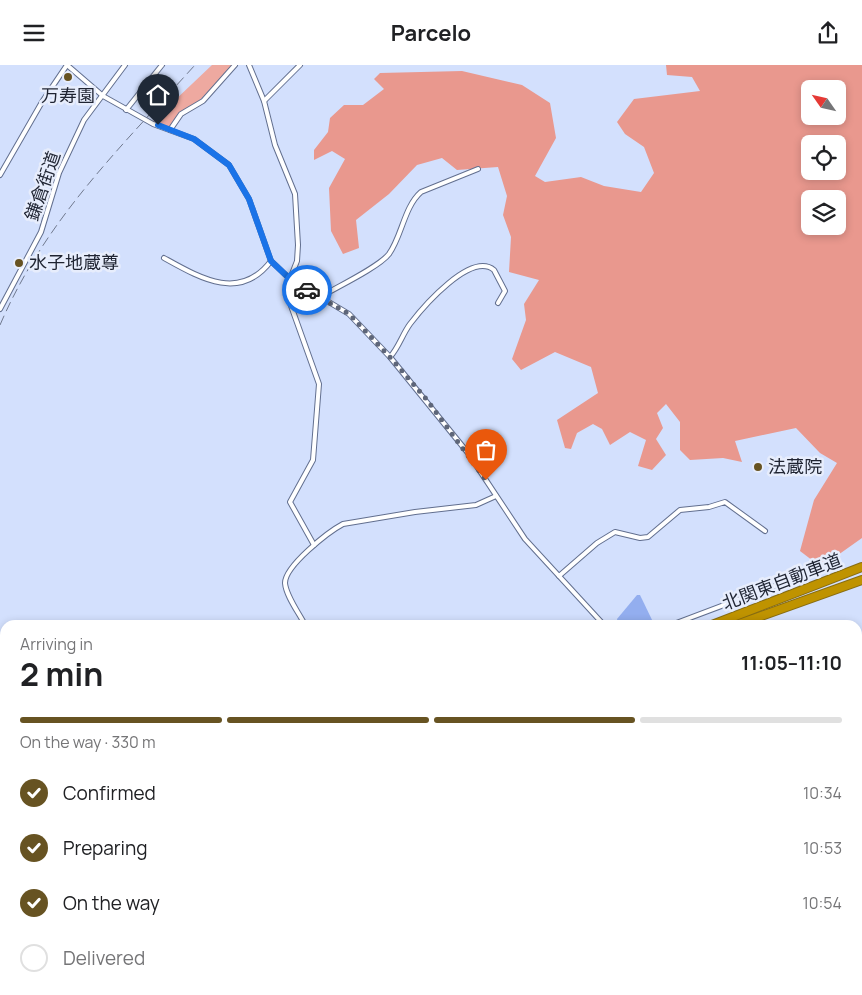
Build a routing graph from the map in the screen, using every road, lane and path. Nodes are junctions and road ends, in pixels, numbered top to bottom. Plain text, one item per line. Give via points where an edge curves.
1 (67, 65) edge
2 (125, 65) edge
3 (162, 65) edge
4 (235, 65) edge
5 (249, 65) edge
6 (300, 65) edge
7 (103, 95) junction
8 (264, 101) junction
9 (126, 110) junction
10 (170, 130) junction
11 (478, 169) dead end
12 (0, 175) edge
13 (164, 258) dead end
14 (271, 261) junction
15 (290, 279) junction
16 (320, 297) junction
17 (498, 303) dead end
18 (0, 309) edge
19 (390, 357) junction
20 (496, 496) junction
21 (765, 531) dead end
22 (314, 545) junction
23 (862, 567) edge
24 (809, 573) dead end
25 (559, 576) junction
26 (862, 580) edge
27 (302, 620) edge
28 (599, 620) edge
29 (685, 620) edge
30 (725, 620) edge
31 (750, 620) edge

1 - 7 street
1 - 12 street
2 - 7 street, 鎌倉街道
3 - 9 street
4 - 10 street via 202,101 181,114
5 - 8 street
6 - 8 street
7 - 9 street
7 - 18 street, 鎌倉街道 via 84,120 63,164 41,233
8 - 15 street via 275,145 295,194 298,245 297,261
9 - 10 street
10 - 14 street via 205,145 236,174 249,199
11 - 16 street via 421,192 384,259
13 - 14 street via 206,279 230,284 250,277
14 - 15 street
15 - 16 street
15 - 22 street via 292,312 319,384 313,460 290,505
16 - 19 street via 349,314
17 - 19 street via 505,291 494,271 482,266 473,267 432,296
19 - 20 street via 468,453
20 - 22 street via 476,505 343,524
20 - 25 street via 525,539
21 - 25 street via 724,502 680,510 648,537 616,532 597,543
22 - 27 street via 292,565 285,581
23 - 30 highway, 北関東自動車道
24 - 29 street
25 - 28 street
26 - 31 highway, 北関東自動車道

